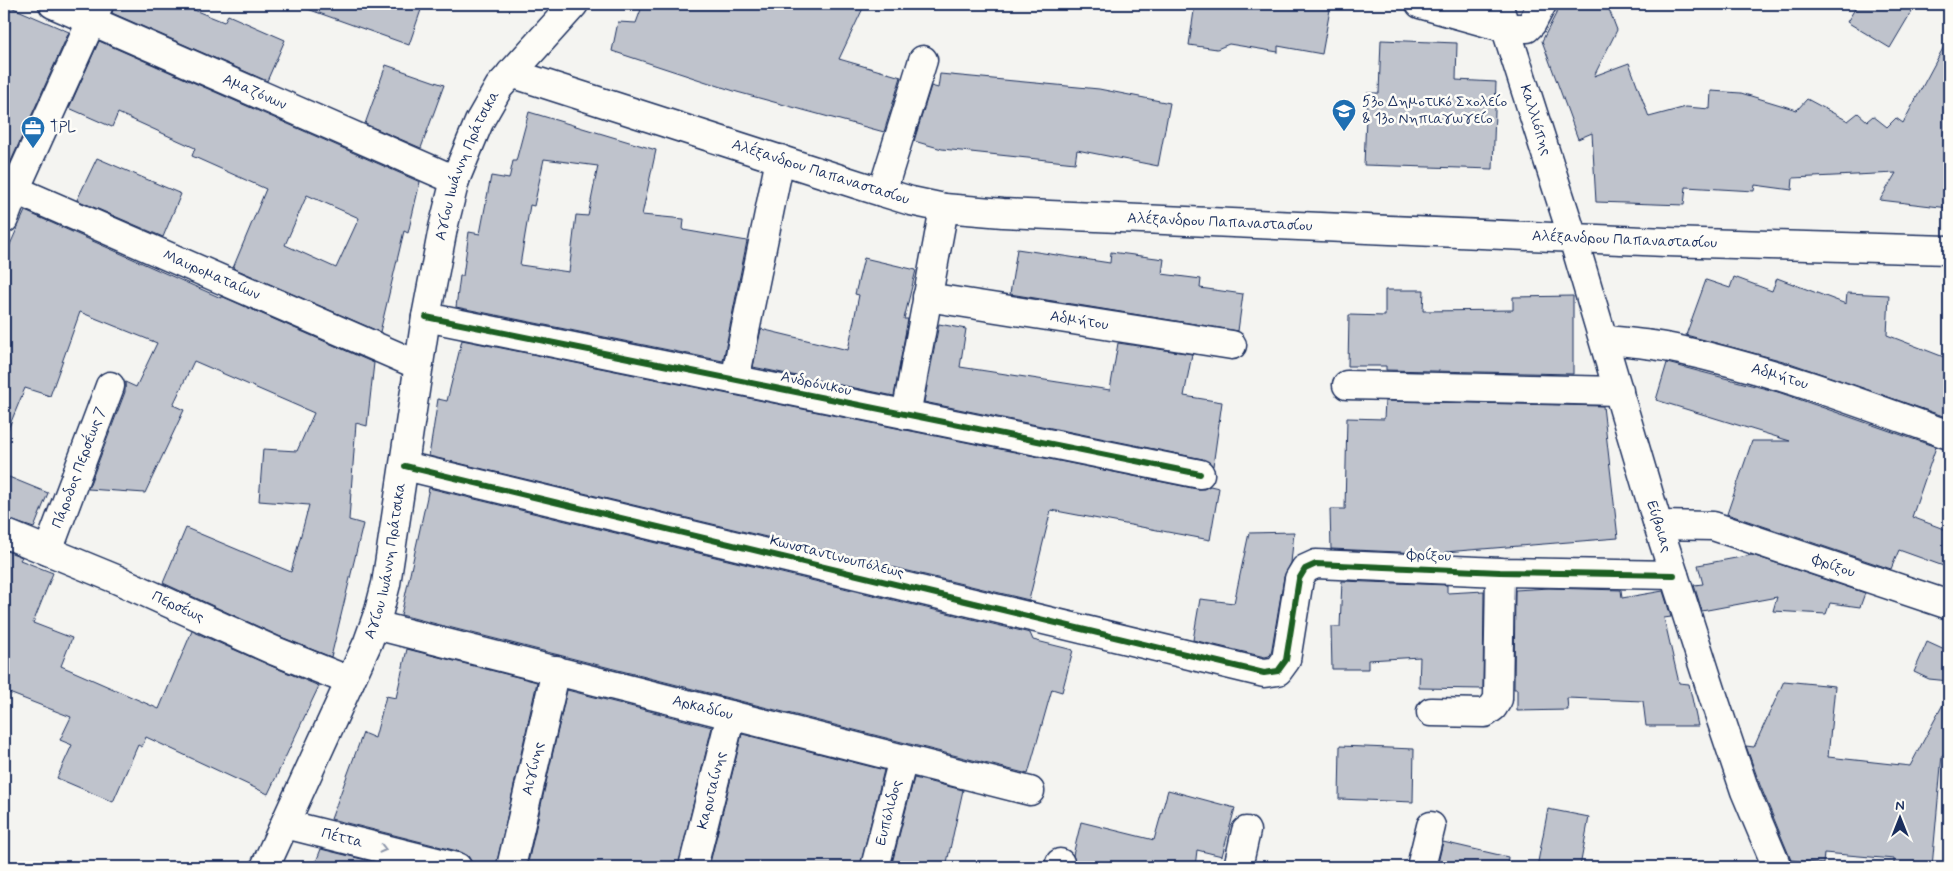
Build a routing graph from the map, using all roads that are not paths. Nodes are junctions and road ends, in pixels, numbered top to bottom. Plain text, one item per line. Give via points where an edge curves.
1 (53, 4) edge
2 (574, 4) edge
3 (1420, 4) edge
4 (1542, 4) edge
5 (95, 13) edge
6 (1502, 16) edge
7 (923, 60) dead end
8 (511, 73) junction
9 (780, 158) junction
10 (455, 180) junction
11 (9, 188) edge
12 (882, 192) junction
13 (944, 208) junction
14 (4, 218) edge
15 (1573, 238) junction
16 (1949, 250) edge
17 (927, 298) junction
18 (426, 317) junction
19 (1604, 339) junction
20 (1232, 345) dead end
21 (418, 365) junction
22 (735, 380) junction
23 (1346, 385) dead end
24 (110, 386) dead end
25 (1619, 391) junction
26 (906, 415) junction
27 (1949, 435) edge
28 (405, 466) junction
29 (1200, 474) dead end
30 (1658, 525) junction
31 (4, 533) edge
32 (48, 551) junction
33 (1500, 572) junction
34 (1674, 575) junction
35 (1949, 606) edge
36 (375, 625) junction
37 (556, 670) junction
38 (1264, 673) joint
39 (350, 681) junction
40 (1432, 712) dead end
41 (730, 715) junction
42 (903, 759) junction
43 (1030, 791) dead end
44 (285, 824) junction
45 (1431, 826) dead end
46 (1246, 831) dead end
47 (265, 867) edge
48 (457, 867) edge
49 (511, 867) edge
50 (693, 867) edge
51 (875, 867) edge
52 (1238, 867) edge
53 (1420, 867) edge
54 (1777, 867) edge

1 - 5 street, Αμαζόνων
2 - 8 street, Αγίου Ιωάννη Πράτσικα
3 - 6 street
4 - 6 street via 1527,28
5 - 10 street, Αμαζόνων
5 - 11 street
6 - 15 street, Καλλιόπης
7 - 12 street
8 - 9 street, Αλέξανδρου Παπαναστασίου
8 - 10 street, Αγίου Ιωάννη Πράτσικα via 479,122
9 - 12 street, Αλέξανδρου Παπαναστασίου
9 - 22 street
10 - 18 street, Αγίου Ιωάννη Πράτσικα
11 - 14 street
11 - 21 street, Μαυροματαίων
12 - 13 street, Αλέξανδρου Παπαναστασίου
13 - 15 street, Αλέξανδρου Παπαναστασίου
13 - 17 street
15 - 16 street, Αλέξανδρου Παπαναστασίου
15 - 19 street, Εύβοιας
17 - 20 street, Αδμήτου
17 - 26 street
18 - 21 street, Αγίου Ιωάννη Πράτσικα
18 - 22 street, Ανδρόνικου
19 - 25 street, Εύβοιας
19 - 27 street, Αδμήτου via 1678,350 1739,365 1816,387
21 - 28 street, Αγίου Ιωάννη Πράτσικα
22 - 26 street, Ανδρόνικου
23 - 25 street
24 - 32 street, Πάροδος Περσέως 7
25 - 30 street, Εύβοιας
26 - 29 street, Ανδρόνικου
28 - 36 street, Αγίου Ιωάννη Πράτσικα via 390,564
28 - 38 street, Κωνσταντινουπόλεως
30 - 34 street, Εύβοιας
30 - 35 street, Φρίξου via 1713,526
31 - 32 street, Περσέως
32 - 39 street, Περσέως
33 - 34 street, Φρίξου
33 - 38 street, Φρίξου via 1316,564 1305,569 1298,579 1286,660 1278,671
33 - 40 street via 1498,699 1485,713
34 - 54 street, Εύβοιας via 1733,756
36 - 37 street, Αρκαδίου
36 - 39 street, Αγίου Ιωάννη Πράτσικα
37 - 41 street, Αρκαδίου
37 - 49 street, Αιγίνης
39 - 44 street, Αγίου Ιωάννη Πράτσικα
41 - 42 street, Αρκαδίου
41 - 50 street, Καρυταίνης
42 - 43 street, Αρκαδίου
42 - 51 street, Ευπόλιδος
44 - 47 street, Αγίου Ιωάννη Πράτσικα
44 -> 48 street, Πέττα
45 - 53 street
46 - 52 street

